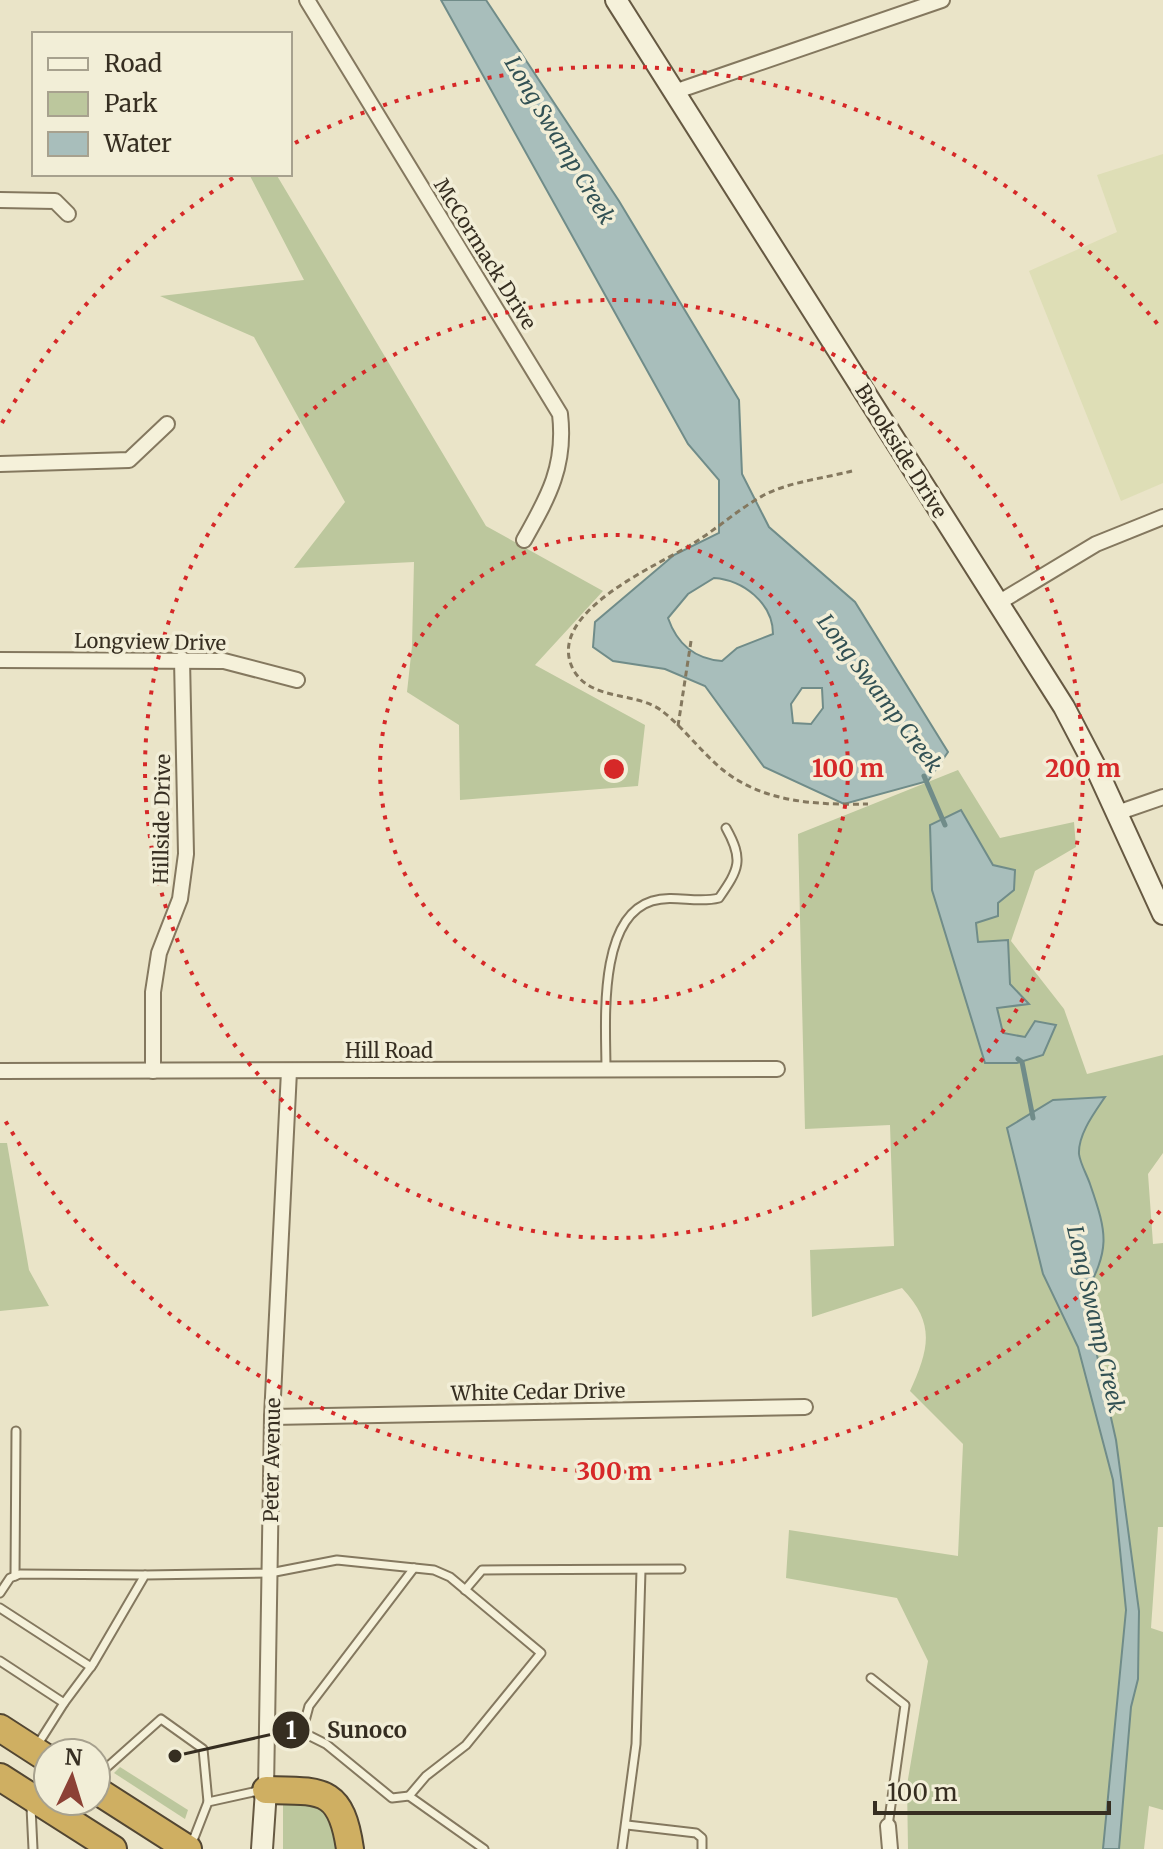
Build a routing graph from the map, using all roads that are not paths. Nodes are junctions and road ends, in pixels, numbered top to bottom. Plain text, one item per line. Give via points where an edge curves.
1 (307, 0) edge
2 (616, 0) edge
3 (942, 0) edge
4 (674, 92) junction
5 (0, 200) edge
6 (68, 214) dead end
7 (167, 424) dead end
8 (0, 464) edge
9 (1163, 517) edge
10 (524, 540) dead end
11 (998, 603) junction
12 (182, 659) junction
13 (0, 660) edge
14 (297, 680) dead end
15 (1163, 797) edge
16 (1117, 813) junction
17 (726, 828) dead end
18 (1163, 914) edge
19 (777, 1069) dead end
20 (606, 1070) junction
21 (0, 1071) edge
22 (153, 1071) junction
23 (289, 1071) junction
24 (805, 1407) dead end
25 (272, 1417) junction
26 (16, 1431) dead end
27 (414, 1568) junction
28 (681, 1569) dead end
29 (641, 1570) junction
30 (270, 1573) junction
31 (145, 1575) junction
32 (15, 1576) junction
33 (465, 1590) junction
34 (0, 1593) edge
35 (0, 1608) edge
36 (0, 1661) edge
37 (91, 1667) junction
38 (871, 1678) dead end
39 (64, 1703) junction
40 (0, 1728) edge
41 (268, 1731) junction
42 (302, 1732) junction
43 (49, 1737) edge
44 (32, 1748) edge
45 (112, 1763) edge
46 (0, 1777) edge
47 (266, 1790) junction
48 (409, 1796) junction
49 (30, 1797) junction
50 (112, 1800) edge
51 (208, 1802) junction
52 (627, 1825) junction
53 (888, 1826) joint
54 (33, 1849) edge
55 (113, 1849) edge
56 (189, 1849) edge
57 (262, 1849) edge
58 (350, 1849) edge
59 (484, 1849) edge
60 (622, 1849) edge
61 (702, 1849) edge
62 (890, 1849) edge

1 - 10 street, McCormack Drive via 560,414 562,458 546,503
2 - 4 street, Brookside Drive
3 - 4 street
4 - 11 street, Brookside Drive
5 - 6 street via 55,201
7 - 8 street via 129,460
9 - 11 street via 1096,544
11 - 16 street, Brookside Drive via 1064,707
12 - 13 street, Longview Drive
12 - 14 street, Longview Drive via 224,661
12 - 22 street, Hillside Drive via 186,854 180,899 159,953 153,992
15 - 16 street
16 - 18 street, Brookside Drive
17 - 20 lane via 739,851 736,874 719,898 700,903 677,898 653,901 637,908 614,943
19 - 20 street, Hill Road
20 - 23 street, Hill Road
21 - 22 street, Hill Road
22 - 23 street, Hill Road
23 - 25 street, Peter Avenue
24 - 25 street, White Cedar Drive
25 - 30 street, Peter Avenue
26 - 32 lane
27 - 30 lane via 337,1560
27 - 33 lane via 434,1570
27 - 42 lane via 309,1706
28 - 29 lane
29 - 33 lane via 482,1570
29 - 52 lane via 636,1744
30 - 31 lane
30 - 41 street, Peter Avenue
31 - 32 lane
31 - 37 lane
32 - 34 lane
33 - 48 lane via 541,1653 466,1745
35 - 37 lane
36 - 39 lane
37 - 39 lane
38 - 53 lane via 905,1705
39 - 43 lane
40 - 44 highway
41 - 42 lane
41 - 47 street, Peter Avenue
42 - 48 lane via 326,1744 392,1798
45 - 51 lane via 161,1719 203,1749
46 - 49 highway
47 - 51 lane
47 - 57 street, Peter Avenue
47 - 58 highway via 304,1791 333,1800 343,1812
48 - 59 lane
49 - 54 lane
49 - 55 highway
50 - 56 highway
51 - 56 lane
52 - 60 lane
52 - 61 lane via 696,1833
53 - 62 street

